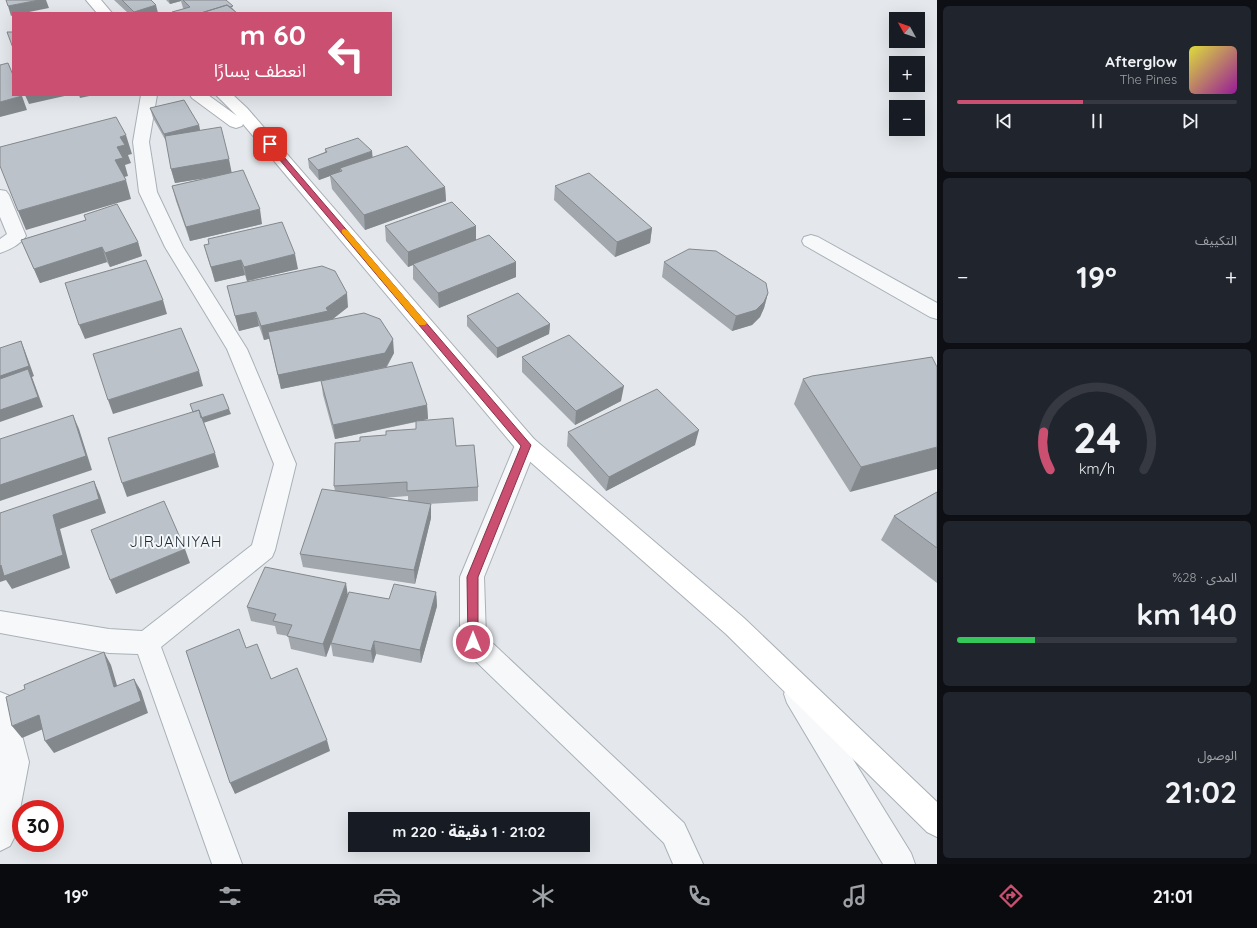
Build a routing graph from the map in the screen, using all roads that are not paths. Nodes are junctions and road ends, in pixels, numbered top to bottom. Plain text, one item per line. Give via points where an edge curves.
1 (87, 6) edge
2 (102, 12) edge
3 (148, 96) edge
4 (199, 96) edge
5 (225, 96) edge
6 (290, 167) junction
7 (0, 195) edge
8 (811, 241) dead end
9 (0, 247) edge
10 (937, 312) edge
11 (526, 445) junction
12 (0, 622) edge
13 (146, 643) junction
14 (785, 674) junction
15 (0, 705) edge
16 (937, 822) edge
17 (0, 836) edge
18 (227, 864) edge
19 (688, 864) edge
20 (900, 864) edge

1 - 2 main road
3 - 13 street via 141,142 148,192 174,247 237,349 285,464 263,550
4 - 6 main road
5 - 6 main road
6 - 11 main road
7 - 9 street via 17,236
8 - 10 street
11 - 14 main road via 736,626
11 - 19 street via 472,577 473,642 674,833
12 - 13 street via 108,641
13 - 18 street
14 - 16 main road
14 - 20 street
15 - 17 street via 15,762

